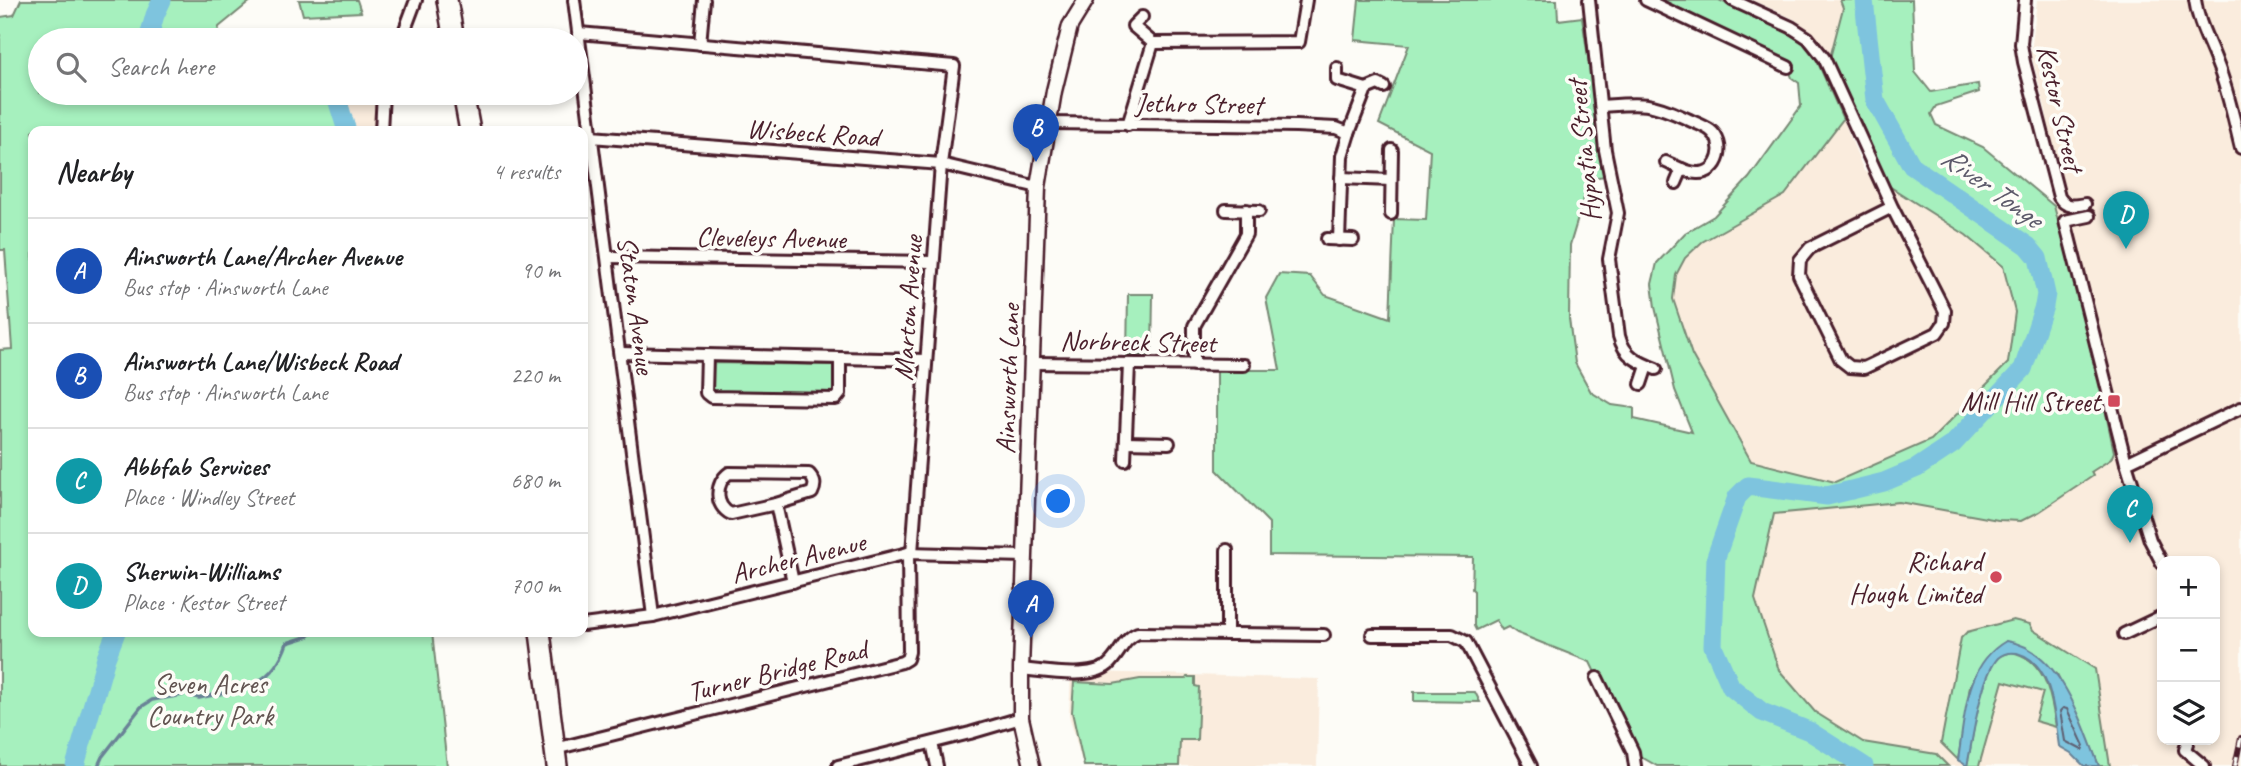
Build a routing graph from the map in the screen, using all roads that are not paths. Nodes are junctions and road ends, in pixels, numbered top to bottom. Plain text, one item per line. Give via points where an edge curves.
1 (416, 0) edge
2 (447, 0) edge
3 (574, 0) edge
4 (704, 0) edge
5 (1086, 0) edge
6 (1306, 0) edge
7 (1589, 0) edge
8 (1732, 0) edge
9 (2025, 0) edge
10 (2195, 0) edge
11 (1648, 1) edge
12 (1142, 17) dead end
13 (406, 28) edge
14 (452, 28) edge
15 (578, 28) edge
16 (588, 34) edge
17 (1153, 43) junction
18 (700, 44) junction
19 (1788, 67) dead end
20 (1337, 68) dead end
21 (1384, 87) dead end
22 (1366, 89) junction
23 (382, 105) edge
24 (465, 105) edge
25 (584, 105) edge
26 (1601, 106) junction
27 (1049, 123) junction
28 (1128, 125) junction
29 (381, 126) edge
30 (469, 126) edge
31 (586, 126) edge
32 (1349, 133) junction
33 (588, 138) edge
34 (588, 144) edge
35 (2241, 148) edge
36 (1392, 150) dead end
37 (1666, 162) dead end
38 (941, 164) junction
39 (1682, 169) junction
40 (1341, 177) junction
41 (1391, 180) junction
42 (1676, 183) dead end
43 (1038, 187) junction
44 (2085, 204) dead end
45 (1892, 207) junction
46 (1226, 210) dead end
47 (1246, 210) junction
48 (1259, 211) dead end
49 (1391, 214) dead end
50 (2089, 216) dead end
51 (1327, 239) dead end
52 (1339, 240) junction
53 (1353, 240) dead end
54 (608, 257) junction
55 (933, 262) junction
56 (620, 354) junction
57 (707, 356) junction
58 (840, 358) junction
59 (925, 360) junction
60 (1032, 363) junction
61 (1129, 364) junction
62 (1194, 365) junction
63 (1244, 365) dead end
64 (1642, 384) dead end
65 (2241, 408) edge
66 (1126, 442) junction
67 (1169, 443) dead end
68 (1125, 460) dead end
69 (2126, 463) junction
70 (776, 504) junction
71 (1227, 550) dead end
72 (910, 553) junction
73 (1025, 556) junction
74 (2158, 556) edge
75 (793, 582) junction
76 (653, 616) junction
77 (2157, 618) edge
78 (588, 624) edge
79 (1227, 634) junction
80 (2123, 634) dead end
81 (1324, 635) dead end
82 (1372, 635) dead end
83 (541, 637) edge
84 (1021, 669) junction
85 (1597, 678) dead end
86 (1021, 718) junction
87 (932, 743) junction
88 (2187, 745) edge
89 (556, 757) edge
90 (856, 764) edge
91 (838, 766) edge
92 (937, 766) edge
93 (1032, 766) edge
94 (1531, 766) edge
95 (1635, 766) edge
96 (2204, 766) edge

1 - 13 street
2 - 14 highway
3 - 15 street, Staton Avenue
4 - 18 street
5 - 27 main road, Ainsworth Lane via 1070,26
6 - 17 street via 1299,42
7 - 26 street, Hypatia Street
8 - 45 street via 1791,27 1808,38 1824,58
9 - 44 street, Kestor Street via 2024,62 2059,197 2066,205
10 - 35 street
11 - 19 street
12 - 17 street via 1133,26
16 - 18 street
17 - 28 street
18 - 38 street, Marton Avenue via 954,66
20 - 22 street via 1336,80
21 - 22 street via 1378,84
22 - 32 street
23 - 29 street
24 - 30 highway
25 - 31 street, Staton Avenue
26 - 39 street via 1642,102 1710,130 1720,150 1718,160 1700,174
26 - 64 street, Hypatia Street via 1618,213 1609,259 1619,337 1628,354 1652,367
27 - 28 street, Jethro Street
27 - 43 main road, Ainsworth Lane
28 - 32 street, Jethro Street via 1296,126
32 - 40 street
33 - 38 street, Wisbeck Road
34 - 54 street, Staton Avenue
36 - 41 street
37 - 39 street
38 - 43 street, Wisbeck Road
38 - 55 street, Marton Avenue
39 - 42 street
40 - 41 street
40 - 52 street
41 - 49 street
43 - 60 main road, Ainsworth Lane
45 - 45 street via 1945,311 1944,323 1937,333 1864,368 1850,367 1841,360 1799,275 1800,260 1811,248
46 - 47 street
47 - 48 street
47 - 62 street via 1246,234 1194,326
50 - 69 street via 2064,221
51 - 52 street
52 - 53 street
54 - 55 street, Cleveleys Avenue
54 - 56 street, Staton Avenue
55 - 59 street, Marton Avenue
56 - 57 street
56 - 76 street, Staton Avenue
57 - 58 street
57 - 58 street via 706,393 711,397 766,398 836,399
58 - 59 street
59 - 72 street, Marton Avenue
60 - 61 street, Norbreck Street
60 - 73 main road, Ainsworth Lane
61 - 62 street, Norbreck Street
61 - 66 street
62 - 63 street, Norbreck Street
65 - 69 street
66 - 67 street
66 - 68 street
69 - 74 street
70 - 70 street via 731,513 720,505 718,486 729,473 809,474 814,480 812,493
70 - 75 street
71 - 79 street
72 - 73 street, Archer Avenue
72 - 75 street, Archer Avenue
72 - 89 street, Turner Bridge Road via 909,652 902,662
73 - 84 main road, Ainsworth Lane
75 - 76 street, Archer Avenue
76 - 78 street, Archer Avenue
77 - 80 street
79 - 81 street
79 - 84 street via 1198,639 1138,633 1094,672
82 - 94 street via 1452,635 1466,642
83 - 89 highway
84 - 86 main road, Ainsworth Lane
85 - 95 street via 1599,696 1633,752
86 - 87 street
86 - 93 main road, Ainsworth Lane
87 - 90 street
87 - 92 street
88 - 96 street
90 - 91 street

